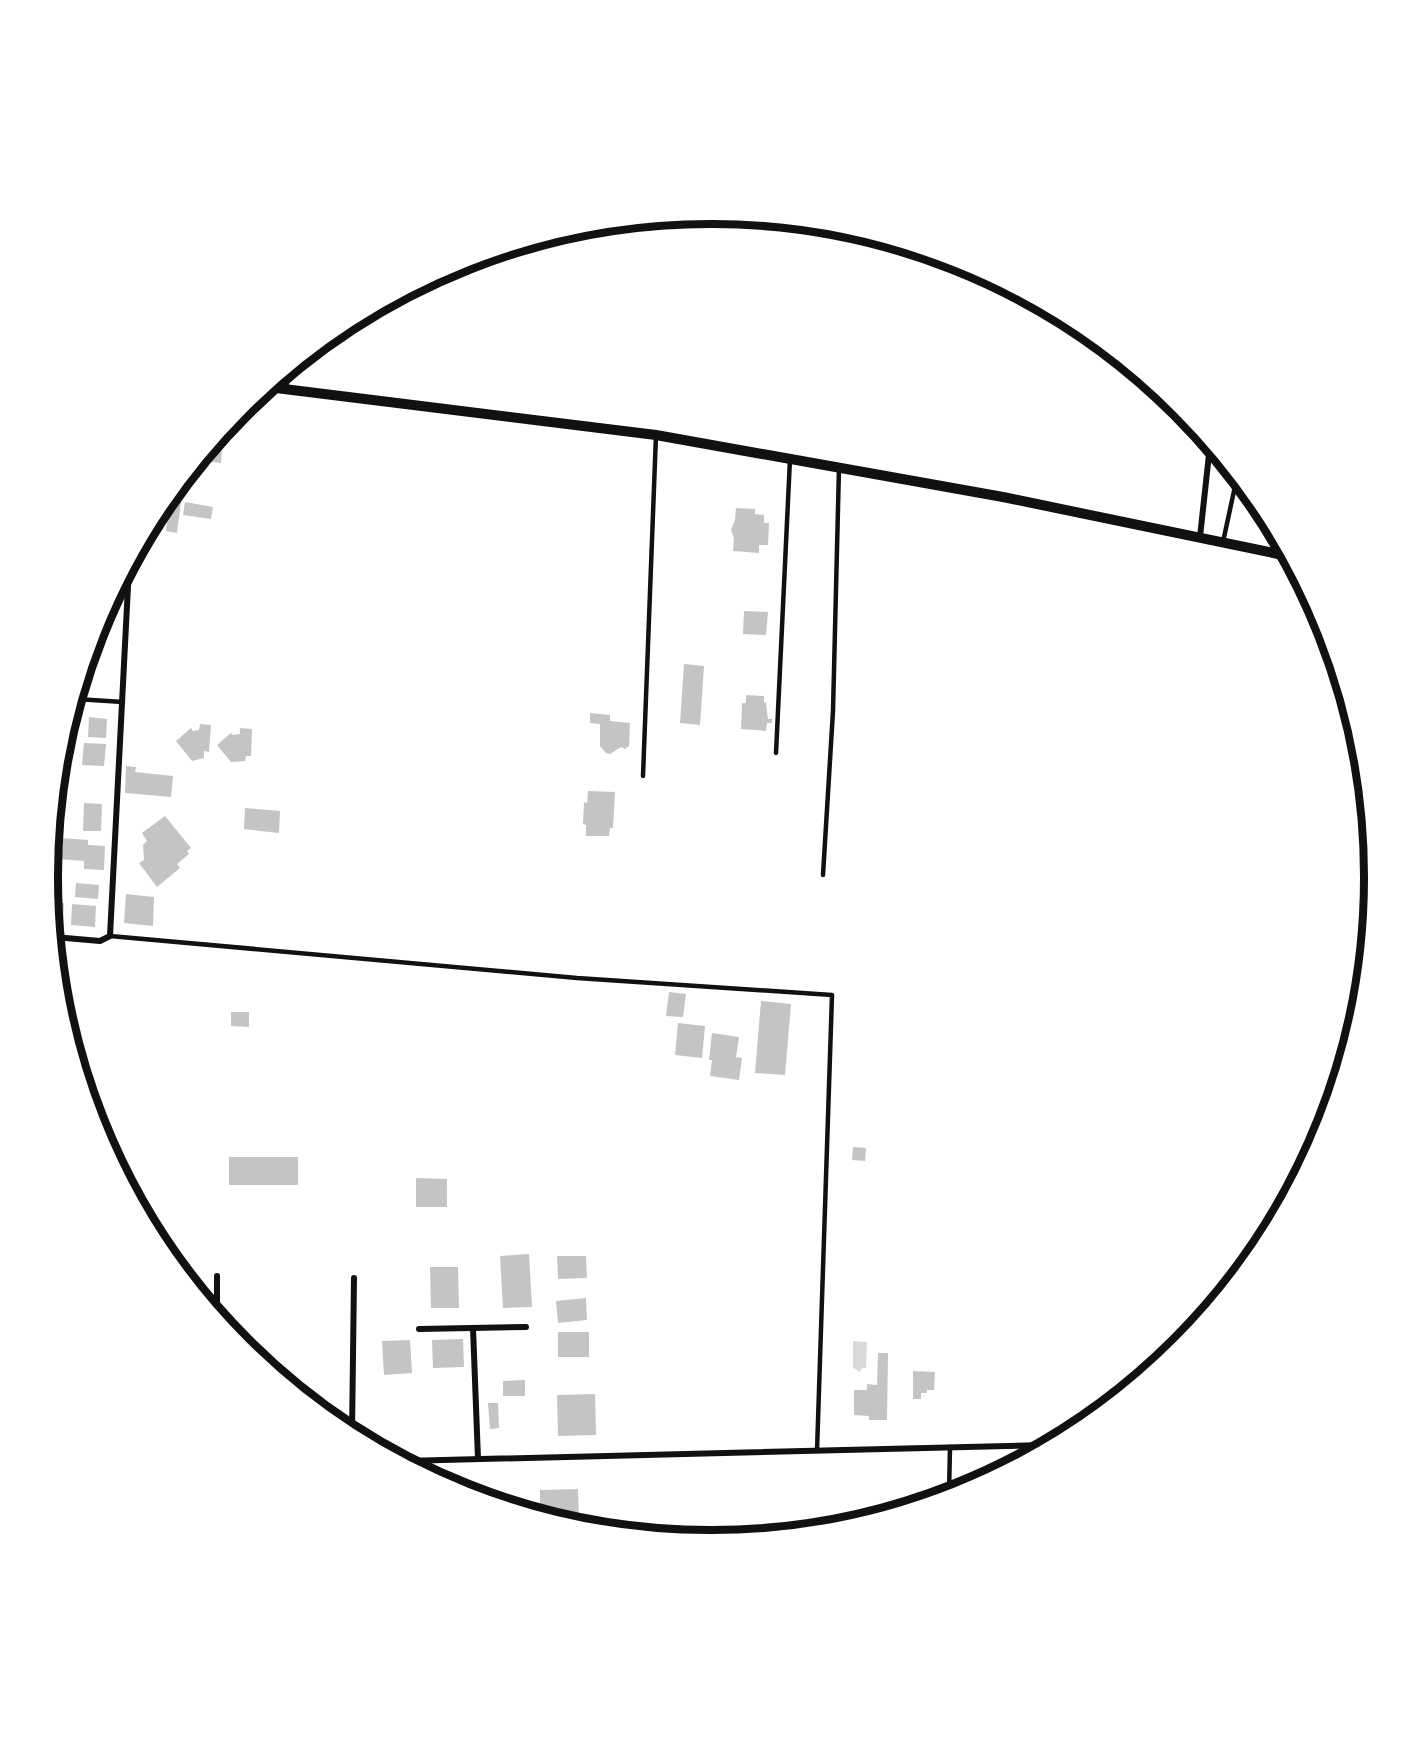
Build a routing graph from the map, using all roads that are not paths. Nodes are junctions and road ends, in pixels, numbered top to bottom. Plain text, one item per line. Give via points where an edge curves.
1 (287, 381) edge
2 (279, 388) edge
3 (286, 389) junction
4 (656, 435) junction
5 (1209, 456) edge
6 (790, 459) junction
7 (839, 468) junction
8 (1235, 488) edge
9 (1200, 537) junction
10 (1223, 542) junction
11 (1277, 554) edge
12 (128, 584) edge
13 (83, 699) edge
14 (123, 702) junction
15 (776, 753) dead end
16 (643, 776) dead end
17 (823, 875) dead end
18 (110, 936) junction
19 (62, 938) edge
20 (217, 1276) dead end
21 (354, 1278) dead end
22 (217, 1303) edge
23 (526, 1327) dead end
24 (473, 1328) junction
25 (419, 1329) dead end
26 (352, 1422) edge
27 (1031, 1445) edge
28 (950, 1447) junction
29 (817, 1451) junction
30 (478, 1459) junction
31 (419, 1461) edge
32 (949, 1484) edge

1 - 3 lane
2 - 3 street
3 - 4 street
4 - 6 street
4 - 16 lane
5 - 9 street
6 - 7 street
6 - 15 lane
7 - 9 street
7 - 17 lane via 833,711
8 - 10 lane
9 - 10 street
10 - 11 street
12 - 14 street
13 - 14 lane
14 - 18 street
18 - 19 street via 100,941
18 - 29 lane via 577,978 832,995
20 - 22 street
21 - 26 street
23 - 24 street
24 - 25 street
24 - 30 street
27 - 28 street
28 - 29 street
28 - 32 lane
29 - 30 street
30 - 31 street

